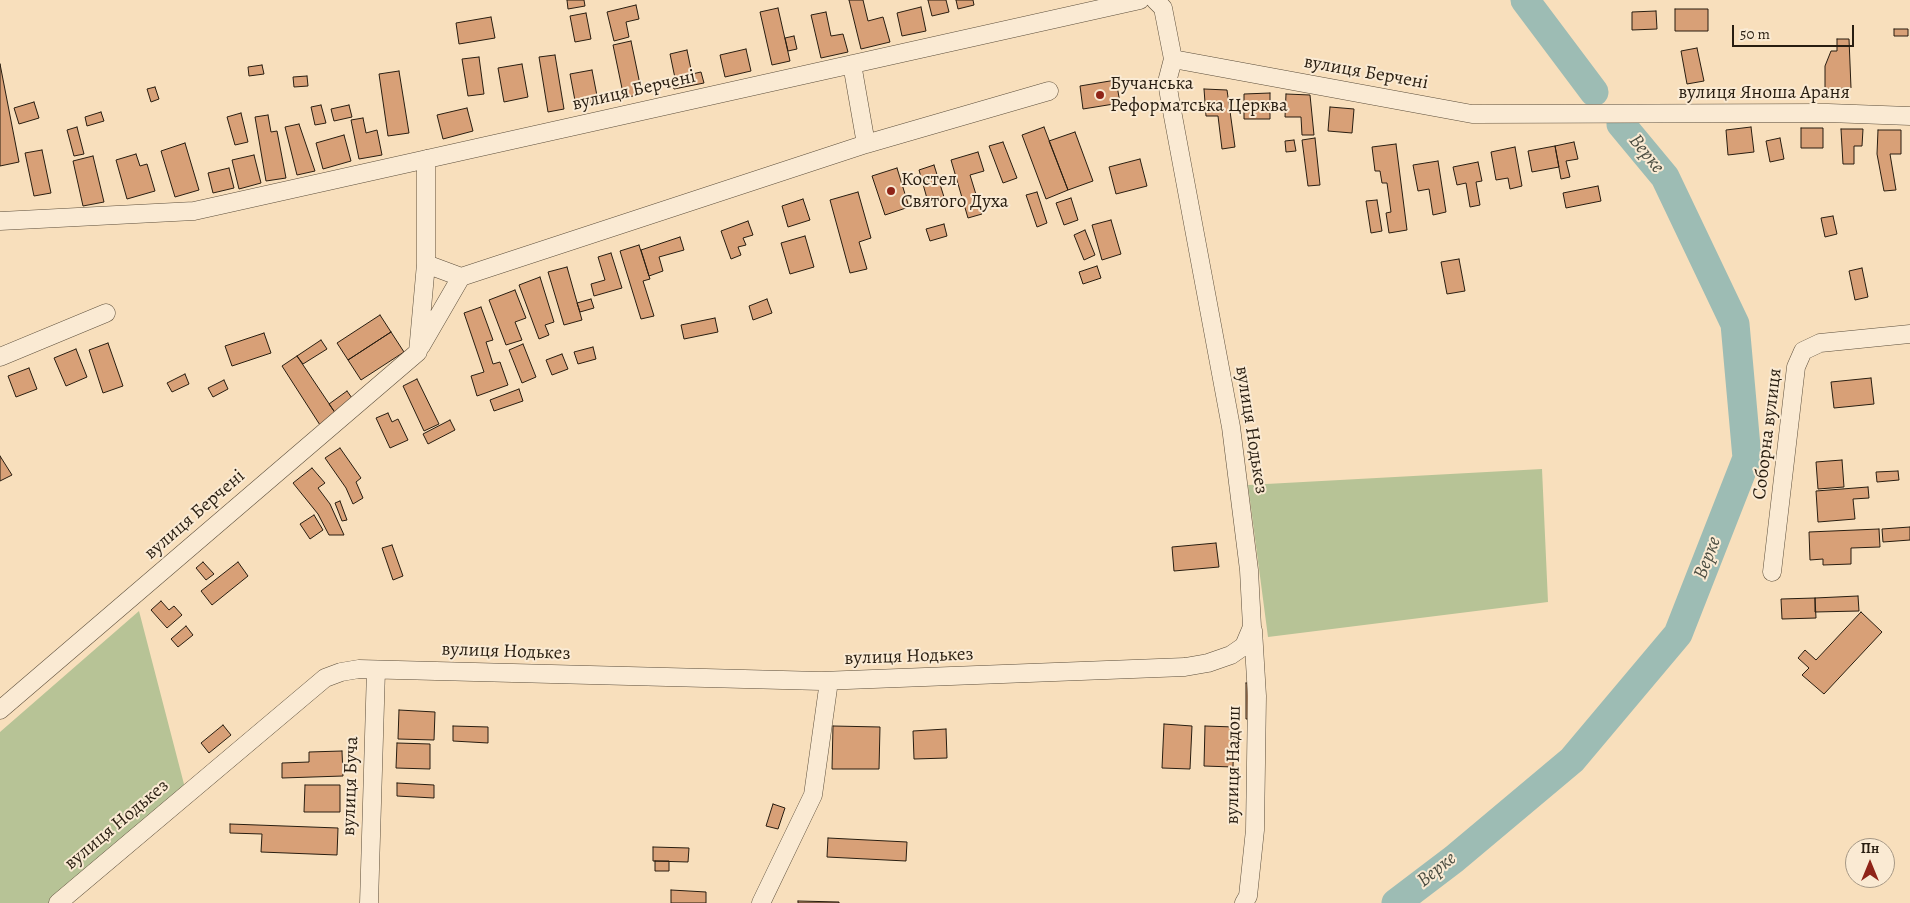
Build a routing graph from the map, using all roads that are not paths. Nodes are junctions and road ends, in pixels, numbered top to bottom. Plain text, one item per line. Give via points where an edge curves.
1 (1140, 0) edge
2 (1154, 0) edge
3 (1173, 59) junction
4 (852, 64) junction
5 (1049, 91) dead end
6 (1617, 113) joint
7 (1910, 116) edge
8 (866, 144) junction
9 (426, 160) junction
10 (0, 221) edge
11 (426, 264) junction
12 (461, 277) junction
13 (106, 313) dead end
14 (1910, 334) edge
15 (418, 352) junction
16 (0, 357) edge
17 (1772, 572) dead end
18 (1252, 627) junction
19 (376, 670) junction
20 (829, 681) junction
21 (0, 710) edge
22 (58, 903) edge
23 (369, 903) edge
24 (761, 903) edge
25 (1244, 903) edge

1 - 4 street, вулиця Берчені
2 - 3 street via 1163,8
3 - 6 street, вулиця Берчені via 1472,114
3 - 18 street, вулиця Нодькез via 1167,82 1232,427 1249,570
4 - 8 street
4 - 9 street, вулиця Берчені
5 - 8 street
6 - 7 street, вулиця Яноша Араня
8 - 12 street
9 - 10 street, вулиця Берчені via 194,211
9 - 11 street
11 - 12 street
11 - 15 street
12 - 15 street, вулиця Берчені
13 - 16 street
14 - 17 street, Соборна вулиця via 1820,343 1804,351 1796,367
15 - 21 street, вулиця Берчені
18 - 20 street, вулиця Нодькез via 1244,646 1231,655 1185,667
18 - 25 street, вулиця Надош via 1257,696 1255,830 1248,896
19 - 20 street, вулиця Нодькез
19 - 22 street, вулиця Нодькез via 358,669 325,678
19 - 23 street, вулиця Буча
20 - 24 street via 812,795

